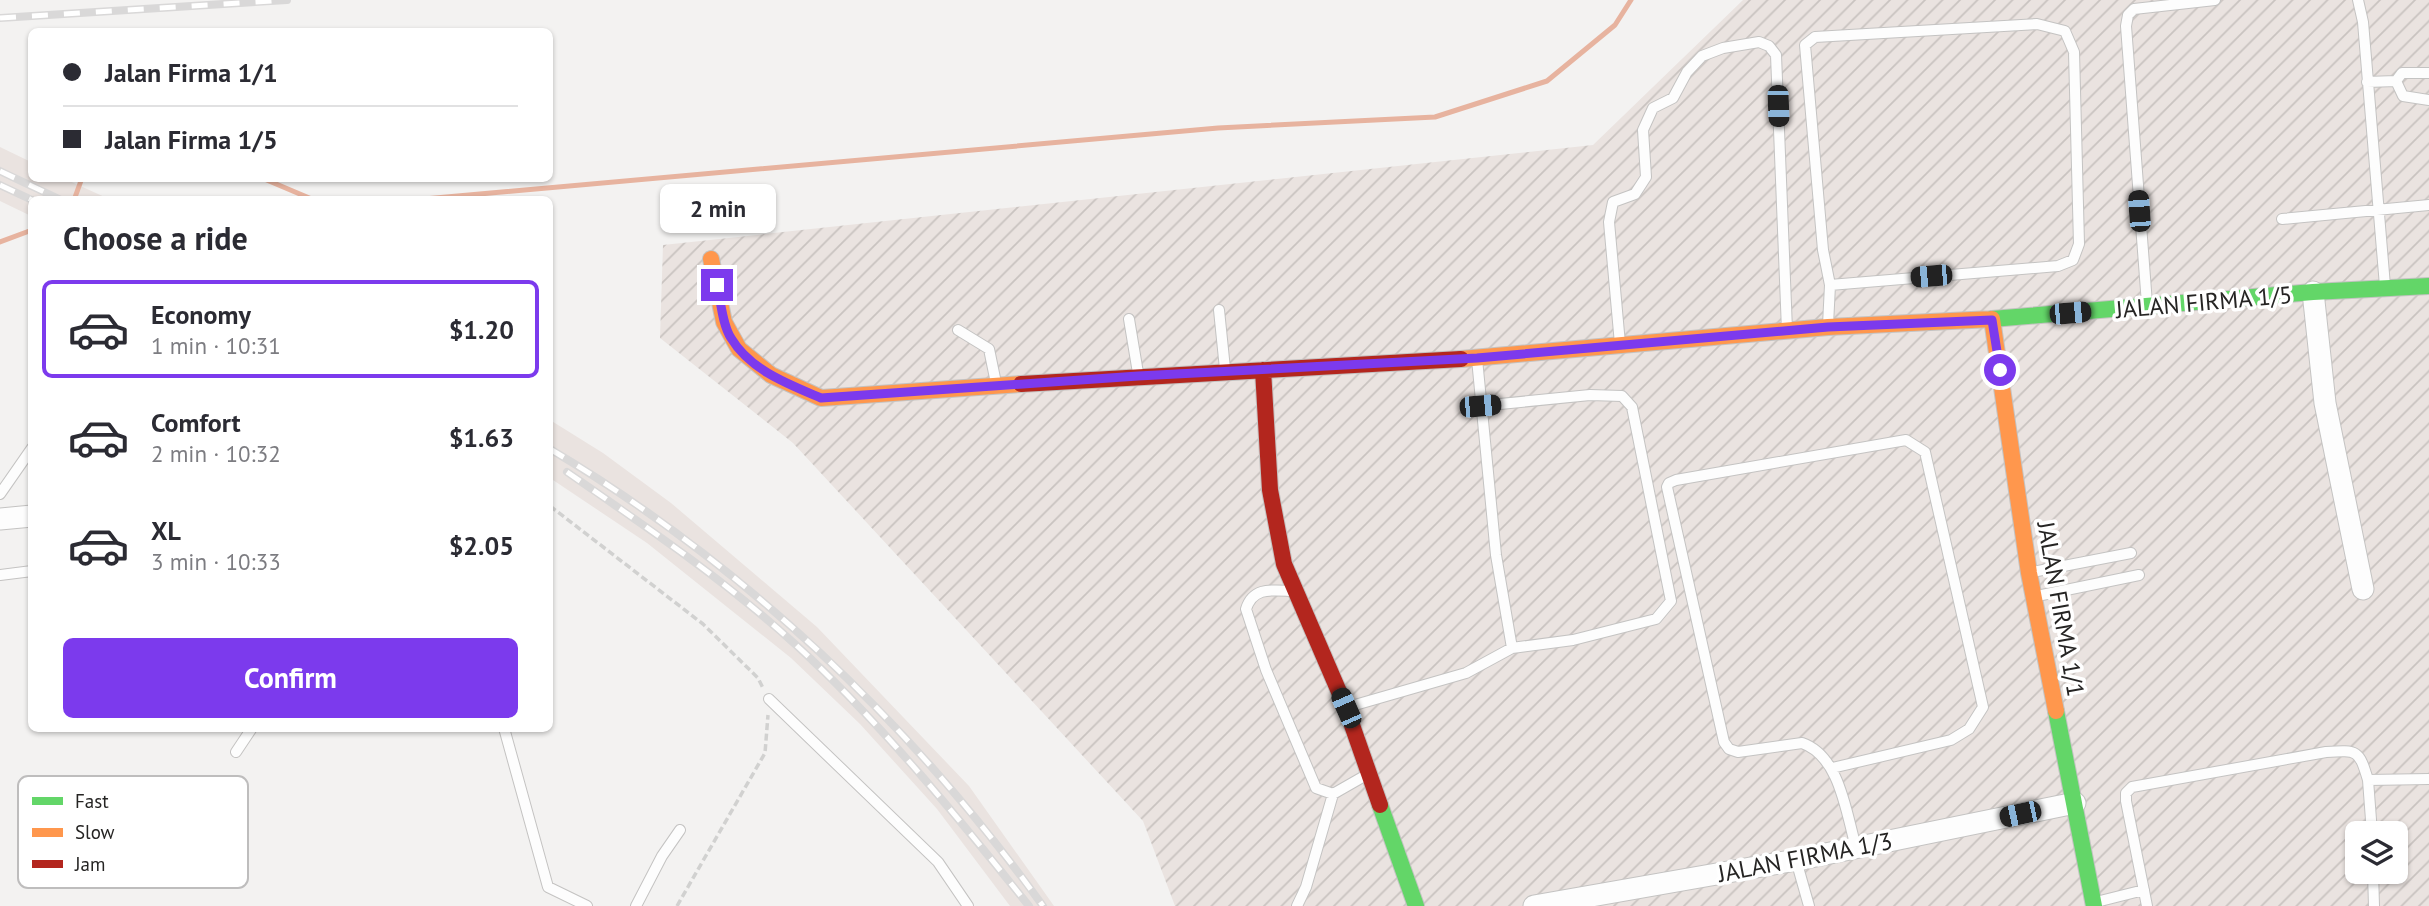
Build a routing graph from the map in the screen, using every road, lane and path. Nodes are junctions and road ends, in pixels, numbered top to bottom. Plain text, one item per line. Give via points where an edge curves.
1 (2215, 0) edge
2 (2358, 0) edge
3 (2429, 73) edge
4 (2396, 81) junction
5 (2367, 82) junction
6 (2429, 100) edge
7 (2429, 205) edge
8 (2376, 209) junction
9 (2282, 219) dead end
10 (711, 259) dead end
11 (1830, 285) junction
12 (2429, 286) edge
13 (2386, 289) junction
14 (2313, 292) junction
15 (2147, 307) junction
16 (1219, 310) dead end
17 (1129, 319) dead end
18 (1992, 320) junction
19 (1828, 327) junction
20 (958, 330) dead end
21 (1787, 331) junction
22 (1620, 347) junction
23 (1477, 358) junction
24 (1263, 369) junction
25 (1225, 372) junction
26 (1138, 376) junction
27 (996, 386) junction
28 (1480, 406) junction
29 (28, 454) edge
30 (0, 494) edge
31 (553, 508) edge
32 (28, 516) edge
33 (0, 519) edge
34 (2132, 553) dead end
35 (28, 572) edge
36 (2029, 572) junction
37 (0, 575) edge
38 (2138, 575) dead end
39 (2362, 589) dead end
40 (1294, 591) junction
41 (2034, 597) junction
42 (1512, 648) junction
43 (769, 699) junction
44 (1346, 708) junction
45 (249, 732) edge
46 (505, 732) edge
47 (236, 752) dead end
48 (1832, 768) junction
49 (1368, 774) junction
50 (2429, 779) edge
51 (2368, 780) junction
52 (1333, 794) junction
53 (2075, 803) junction
54 (2371, 821) edge
55 (680, 830) dead end
56 (1856, 848) junction
57 (1796, 860) junction
58 (2373, 884) edge
59 (2144, 890) junction
60 (2093, 904) edge
61 (587, 906) edge
62 (636, 906) edge
63 (677, 906) edge
64 (968, 906) edge
65 (1297, 906) edge
66 (1416, 906) edge
67 (1534, 906) edge
68 (1809, 906) edge
69 (2147, 906) edge
70 (2374, 906) edge

1 - 15 lane via 2134,9 2128,15
2 - 5 lane
3 - 4 lane via 2402,73
4 - 5 lane
4 - 6 lane via 2409,100
5 - 8 lane
7 - 8 lane
8 - 9 lane
8 - 13 lane
10 - 27 street, JALAN FIRMA 1/5 via 730,337 753,363 781,382 821,398
11 - 11 lane via 1805,45 1815,37 2023,24 2065,31 2074,52 2078,244 2073,260 2058,266
11 - 19 lane
12 - 13 street, JALAN FIRMA 1/5
13 - 14 street, JALAN FIRMA 1/5
14 - 15 street, JALAN FIRMA 1/5
14 - 39 street, JALAN FIRMA 1/5 via 2325,403
15 - 18 street, JALAN FIRMA 1/5
16 - 25 lane
17 - 26 lane
18 - 19 street, JALAN FIRMA 1/5
18 - 36 street, JALAN FIRMA 1/1
19 - 21 street, JALAN FIRMA 1/5
20 - 27 lane via 989,349
21 - 22 street, JALAN FIRMA 1/5
21 - 22 lane via 1776,55 1759,42 1702,56 1687,72 1674,98 1653,108 1643,130 1646,177 1634,194 1613,202 1609,222
22 - 23 street, JALAN FIRMA 1/5
23 - 24 street, JALAN FIRMA 1/5
23 - 28 lane
24 - 25 street, JALAN FIRMA 1/5
24 - 40 street via 1270,490
25 - 26 street, JALAN FIRMA 1/5
26 - 27 street, JALAN FIRMA 1/5
28 - 42 lane via 1496,555
28 - 42 lane via 1622,396 1632,407 1671,601 1656,619 1573,640
29 - 30 lane
31 - 43 path via 703,624 758,678
32 - 33 street
34 - 36 lane
35 - 37 lane
36 - 41 street, JALAN FIRMA 1/1
38 - 41 lane
40 - 44 street
40 - 52 lane via 1262,590 1249,600 1246,609 1266,670 1316,788
41 - 53 street, JALAN FIRMA 1/1
42 - 44 lane via 1466,673
43 - 63 path via 765,753
43 - 64 lane via 937,862
44 - 49 street
45 - 47 lane
46 - 61 lane via 548,887
48 - 48 lane via 1951,740 1969,729 1983,707 1924,452 1906,440 1676,480 1667,487 1724,742 1729,750 1738,752 1802,743
48 - 56 lane
49 - 52 lane
49 - 66 street
50 - 51 lane
51 - 54 lane
51 - 59 lane via 2361,757 2352,750 2132,787 2126,801
52 - 65 lane
53 - 56 street, JALAN FIRMA 1/3
53 - 60 street, JALAN FIRMA 1/1
55 - 62 lane
56 - 57 street, JALAN FIRMA 1/3
57 - 67 street, JALAN FIRMA 1/3
57 - 68 lane
58 - 70 lane
59 - 60 lane
59 - 69 lane

